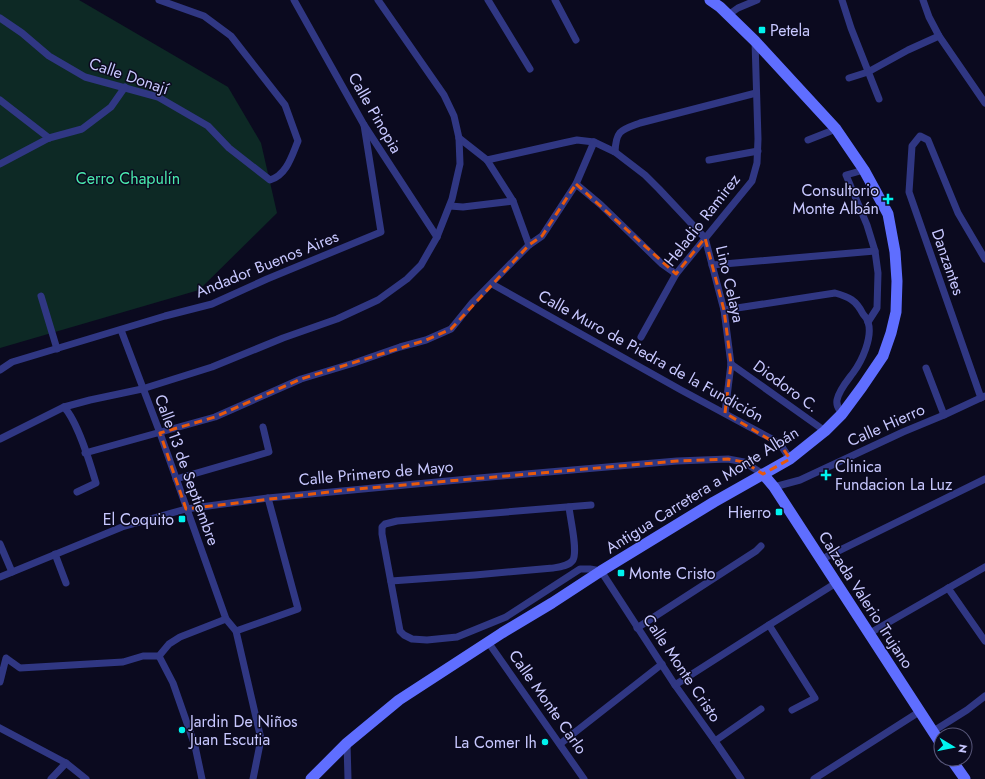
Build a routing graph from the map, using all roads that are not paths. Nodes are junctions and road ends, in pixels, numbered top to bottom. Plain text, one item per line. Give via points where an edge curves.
1 (159, 0) edge
2 (294, 0) edge
3 (378, 0) edge
4 (488, 0) edge
5 (555, 0) edge
6 (710, 0) edge
7 (757, 0) edge
8 (842, 0) edge
9 (923, 0) edge
10 (719, 3) edge
11 (728, 15) junction
12 (0, 18) edge
13 (939, 36) junction
14 (576, 40) dead end
15 (755, 41) junction
16 (530, 69) dead end
17 (868, 72) junction
18 (849, 78) dead end
19 (125, 87) junction
20 (756, 93) junction
21 (879, 99) dead end
22 (0, 100) edge
23 (985, 103) edge
24 (364, 125) junction
25 (836, 129) junction
26 (49, 138) junction
27 (459, 138) junction
28 (808, 140) dead end
29 (594, 142) junction
30 (758, 151) junction
31 (615, 152) junction
32 (382, 154) junction
33 (369, 158) junction
34 (487, 160) junction
35 (709, 160) dead end
36 (0, 164) edge
37 (864, 170) junction
38 (576, 184) junction
39 (513, 201) junction
40 (450, 206) junction
41 (437, 237) junction
42 (705, 238) junction
43 (529, 245) junction
44 (874, 252) junction
45 (985, 259) edge
46 (712, 265) junction
47 (676, 274) junction
48 (492, 284) junction
49 (41, 296) dead end
50 (724, 310) junction
51 (868, 322) junction
52 (121, 330) junction
53 (641, 337) dead end
54 (57, 349) junction
55 (731, 364) junction
56 (926, 368) dead end
57 (0, 370) edge
58 (142, 389) junction
59 (983, 397) edge
60 (64, 407) junction
61 (725, 413) junction
62 (842, 414) junction
63 (944, 416) junction
64 (263, 427) dead end
65 (825, 431) junction
66 (160, 433) junction
67 (0, 439) edge
68 (85, 453) junction
69 (790, 459) junction
70 (763, 474) junction
71 (176, 479) junction
72 (985, 479) edge
73 (774, 486) junction
74 (77, 492) dead end
75 (268, 498) junction
76 (591, 504) dead end
77 (569, 506) junction
78 (186, 509) junction
79 (0, 544) edge
80 (759, 549) dead end
81 (55, 554) junction
82 (822, 560) junction
83 (985, 567) edge
84 (601, 571) junction
85 (12, 572) junction
86 (0, 577) edge
87 (391, 581) junction
88 (66, 583) dead end
89 (836, 583) junction
90 (948, 588) junction
91 (226, 619) junction
92 (769, 625) junction
93 (637, 628) junction
94 (236, 631) junction
95 (870, 633) junction
96 (985, 641) edge
97 (488, 642) junction
98 (159, 656) junction
99 (662, 664) junction
100 (0, 682) edge
101 (675, 685) junction
102 (985, 696) edge
103 (761, 710) dead end
104 (792, 710) dead end
105 (919, 712) junction
106 (0, 728) edge
107 (932, 732) joint
108 (715, 740) junction
109 (347, 743) junction
110 (560, 744) junction
111 (66, 763) junction
112 (957, 767) edge
113 (51, 779) edge
114 (86, 779) edge
115 (202, 779) edge
116 (253, 779) edge
117 (311, 779) edge
118 (348, 779) edge
119 (584, 779) edge
120 (741, 779) edge
121 (814, 779) edge
122 (965, 779) edge

1 - 19 street, Calle Donají via 204,16 232,36 285,105 298,140 285,169 277,178 270,180 229,148 208,126 158,97
2 - 24 street, Calle Pinopia
3 - 27 street via 444,95 454,116
4 - 16 street
5 - 14 street
6 - 10 street, Antigua Carretera a Monte Albán
7 - 11 street
8 - 17 street
9 - 13 street
10 - 11 street, Antigua Carretera a Monte Albán
11 - 15 street, Antigua Carretera a Monte Albán
12 - 19 street, Calle Donají via 49,56 85,77
13 - 17 street
13 - 23 street
15 - 20 street, Heladio Ramirez
15 - 25 street, Antigua Carretera a Monte Albán
17 - 18 street
17 - 21 street
19 - 26 street via 111,107 82,129
20 - 30 street, Heladio Ramirez
20 - 31 street via 627,128 615,139
22 - 26 street
24 - 32 street, Calle Pinopia
24 - 33 street, Andador Buenos Aires
25 - 28 street
25 - 37 street, Antigua Carretera a Monte Albán
26 - 36 street
27 - 34 street
27 - 40 street via 460,164
29 - 31 street, Lino Celaya
29 - 34 street via 563,142
29 - 38 street
30 - 35 street
30 - 42 street, Heladio Ramirez via 752,181
31 - 42 street, Lino Celaya via 645,175
32 - 33 street
32 - 41 street, Calle Pinopia
33 - 52 street, Andador Buenos Aires via 380,232 212,304
34 - 39 street
37 - 44 street via 846,175 867,225
37 - 62 street, Antigua Carretera a Monte Albán via 888,214 895,252 896,312 883,356
38 - 43 street via 542,236
38 - 47 street
39 - 40 street via 463,207
39 - 43 street
40 - 41 street
41 - 58 street via 421,265 407,280 378,300 337,319 212,367
42 - 46 street, Lino Celaya
42 - 47 street, Heladio Ramirez
43 - 48 street
44 - 46 street
44 - 51 street via 878,273 877,308
45 - 59 street, Danzantes via 958,213 928,140 920,136 912,146 909,192
46 - 50 street, Lino Celaya
47 - 53 street, Heladio Ramirez
48 - 61 street, Calle Muro de Piedra de la Fundición
48 - 66 street via 451,329 426,340 301,379 215,417
49 - 54 street
50 - 51 street via 835,293 849,297 860,307
50 - 55 street, Lino Celaya
51 - 62 street via 867,346 837,399 837,406
52 - 54 street, Andador Buenos Aires
52 - 58 street, Calle 13 de Septiembre
54 - 57 street, Andador Buenos Aires via 12,362
55 - 61 street, Lino Celaya
55 - 65 street, Diodoro C.
56 - 63 street
58 - 60 street
58 - 66 street, Calle 13 de Septiembre
59 - 63 street, Calle Hierro
60 - 67 street
60 - 68 street via 78,432
61 - 69 street, Calle Muro de Piedra de la Fundición via 772,439 782,447
62 - 65 street, Antigua Carretera a Monte Albán
63 - 73 street, Calle Hierro via 903,432 800,480
64 - 71 street via 269,452
65 - 69 street, Antigua Carretera a Monte Albán
66 - 68 street
66 - 71 street, Calle 13 de Septiembre
68 - 74 street via 96,483
69 - 70 street, Antigua Carretera a Monte Albán
70 - 73 street, Calzada Valerio Trujano
70 - 75 street, Calle Primero de Mayo via 744,462 728,459 678,461
70 - 84 street, Antigua Carretera a Monte Albán
71 - 78 street, Calle 13 de Septiembre
72 - 82 street
73 - 82 street, Calzada Valerio Trujano
75 - 78 street, Calle Primero de Mayo
75 - 94 street via 298,609
76 - 77 street
77 - 87 street via 575,550 569,563 558,567 490,574
77 - 87 street via 385,524 382,527 382,534
78 - 81 street, Calle Primero de Mayo via 122,527
78 - 91 street, Calle 13 de Septiembre
79 - 85 street
80 - 93 street
81 - 85 street, Calle Primero de Mayo
81 - 88 street
82 - 89 street, Calzada Valerio Trujano
83 - 90 street
84 - 87 street via 580,569 506,617 457,637 427,640 412,639 400,631
84 - 93 street, Calle Monte Cristo
84 - 97 street, Antigua Carretera a Monte Albán
85 - 86 street, Calle Primero de Mayo
89 - 92 street
89 - 95 street, Calzada Valerio Trujano
90 - 95 street
90 - 96 street
91 - 94 street, Calle 13 de Septiembre
91 - 98 street via 180,637 169,644
92 - 101 street
92 - 104 street via 815,698
93 - 99 street, Calle Monte Cristo
94 - 116 street via 261,739
95 - 105 street, Calzada Valerio Trujano
97 - 109 street, Antigua Carretera a Monte Albán via 399,700
97 - 110 street, Calle Monte Carlo
98 - 100 street via 143,656 123,662 20,668 6,658
98 - 115 street via 175,690 195,746
99 - 101 street, Calle Monte Cristo
99 - 110 street
101 - 108 street, Calle Monte Cristo
102 - 107 street
103 - 108 street
105 - 107 street, Calzada Valerio Trujano
105 - 121 street
106 - 111 street
108 - 120 street, Calle Monte Cristo
109 - 117 street, Antigua Carretera a Monte Albán
109 - 118 street
110 - 119 street, Calle Monte Carlo
111 - 113 street
111 - 114 street
112 - 122 street

